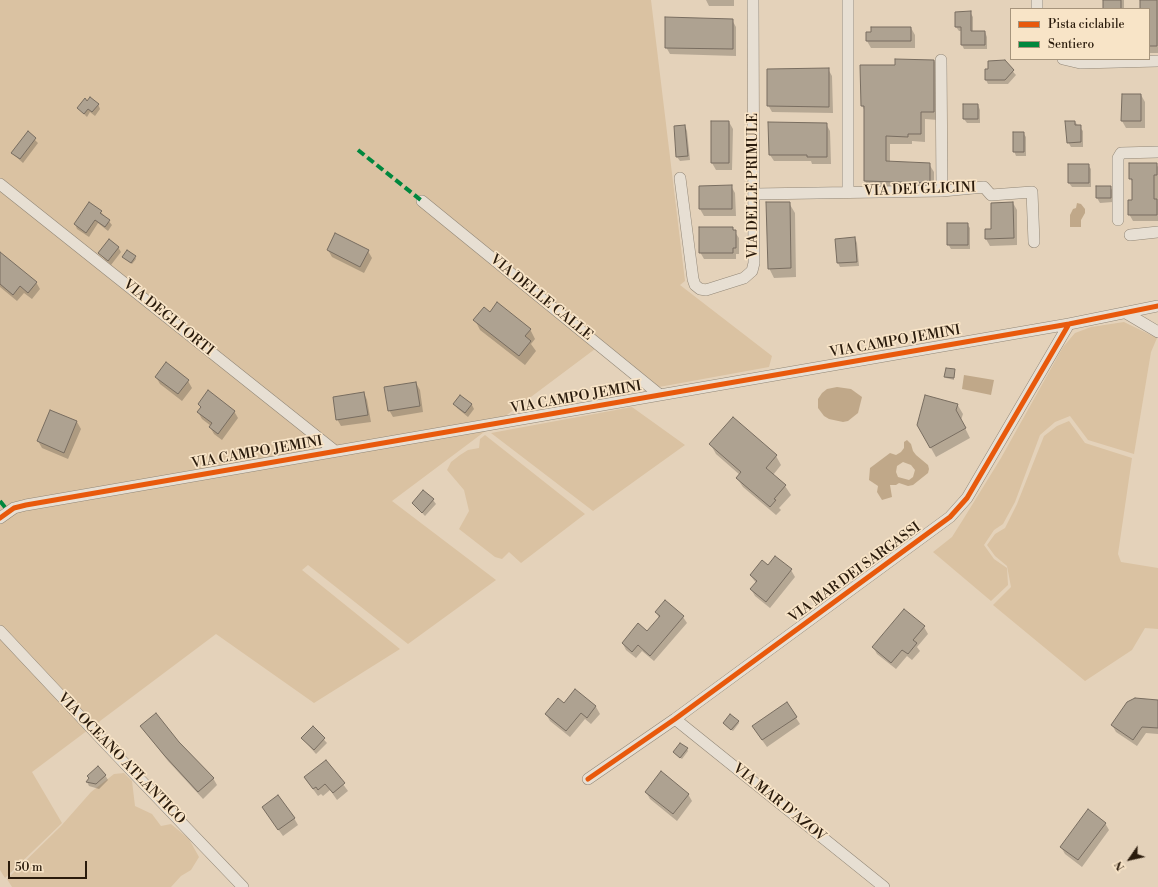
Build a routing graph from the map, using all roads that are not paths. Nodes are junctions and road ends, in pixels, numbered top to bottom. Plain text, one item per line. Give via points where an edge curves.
1 (753, 0) edge
2 (848, 0) edge
3 (941, 60) dead end
4 (1067, 60) edge
5 (1158, 61) edge
6 (1158, 152) edge
7 (680, 178) dead end
8 (0, 184) edge
9 (848, 192) junction
10 (942, 192) junction
11 (755, 194) junction
12 (422, 201) dead end
13 (1118, 220) dead end
14 (1158, 232) edge
15 (1130, 235) dead end
16 (1034, 242) dead end
17 (1158, 306) edge
18 (1126, 313) junction
19 (1069, 324) junction
20 (1158, 332) edge
21 (660, 395) junction
22 (335, 452) junction
23 (0, 518) edge
24 (0, 631) edge
25 (675, 719) junction
26 (588, 779) dead end
27 (243, 887) edge
28 (884, 887) edge

1 - 11 street, VIA DELLE PRIMULE
2 - 9 street
3 - 10 street
4 - 5 street via 1080,63
6 - 13 street via 1121,153 1118,160
7 - 11 street, VIA DELLE PRIMULE via 693,279 700,289 706,290 739,281 752,271
8 - 22 street, VIA DEGLI ORTI
9 - 10 street, VIA DEI GLICINI
9 - 11 street, VIA DEI GLICINI
10 - 16 street, VIA DEI GLICINI via 984,187 991,195 1032,192
12 - 21 street, VIA DELLE CALLE
14 - 15 street
17 - 18 street, VIA CAMPO JEMINI
18 - 19 street, VIA CAMPO JEMINI
18 - 20 street
19 - 21 street, VIA CAMPO JEMINI
19 - 25 street, VIA MAR DEI SARGASSI via 967,498 956,512
21 - 22 street, VIA CAMPO JEMINI
22 - 23 street, VIA CAMPO JEMINI via 26,505 14,508
24 - 27 street, VIA OCEANO ATLANTICO
25 - 26 street, VIA MAR DEI SARGASSI
25 - 28 street, VIA MAR D'AZOV

